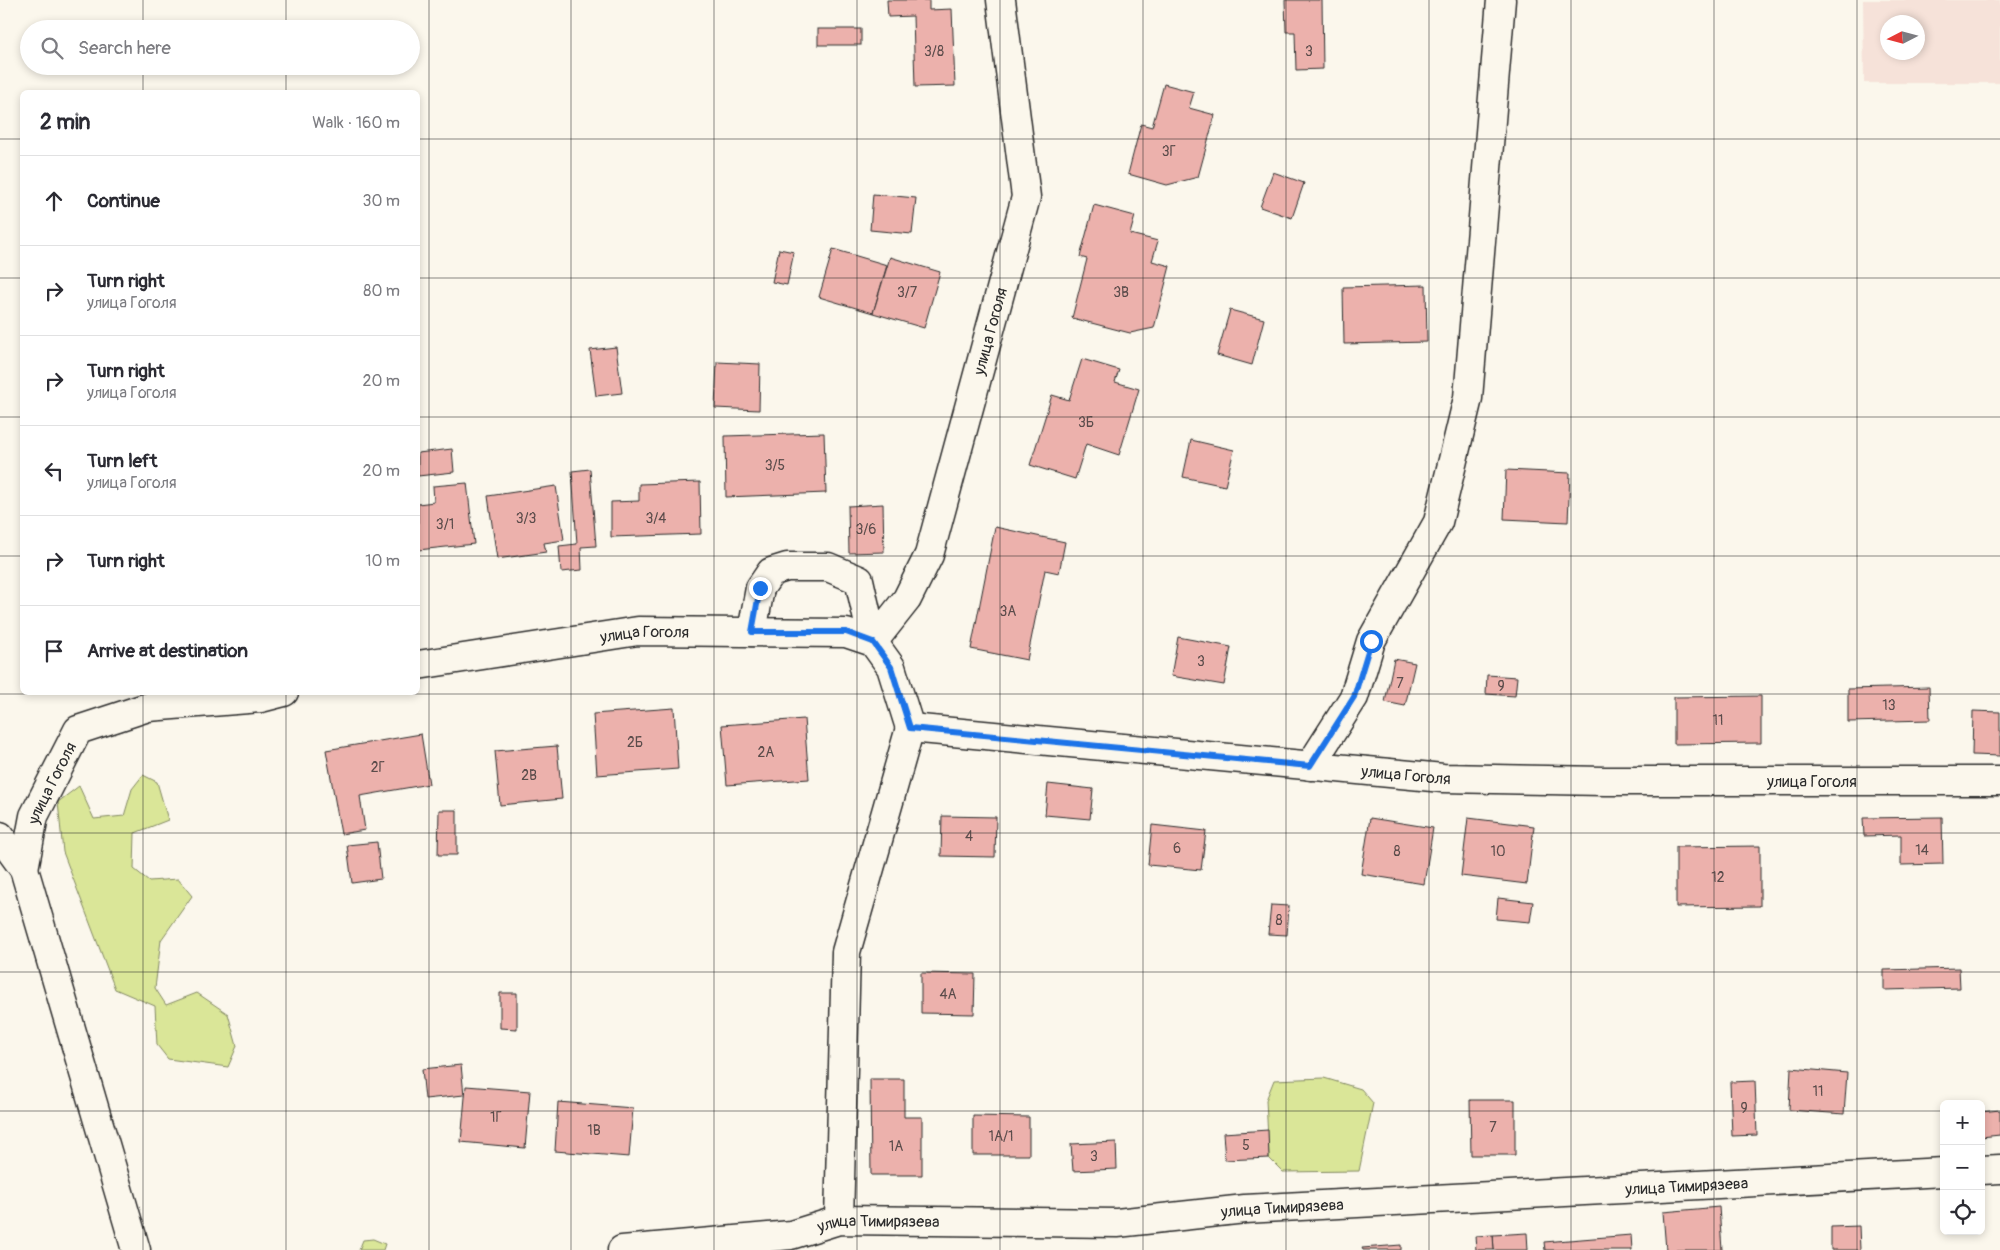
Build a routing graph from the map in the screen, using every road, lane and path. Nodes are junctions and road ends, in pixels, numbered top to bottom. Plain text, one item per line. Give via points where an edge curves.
1 (1001, 0) edge
2 (1501, 0) edge
3 (752, 632) junction
4 (873, 642) junction
5 (420, 664) edge
6 (272, 695) edge
7 (910, 728) junction
8 (1310, 766) junction
9 (2000, 781) edge
10 (0, 836) edge
11 (24, 869) junction
12 (2000, 1169) edge
13 (1985, 1170) edge
14 (1940, 1172) edge
15 (839, 1220) junction
16 (136, 1250) edge
17 (622, 1250) edge

1 - 4 street, улица Гоголя via 1026,197 928,555 907,599
2 - 8 street via 1468,398 1438,522 1371,641 1354,697
3 - 4 street, улица Гоголя via 846,632
3 - 4 street via 760,588 771,572 787,567 828,566 859,580
3 - 5 street, улица Гоголя via 638,631
4 - 7 street via 891,667
6 - 11 street, улица Гоголя via 148,707 78,730 34,816
7 - 8 street, улица Гоголя
7 - 15 street via 846,952
8 - 9 street, улица Гоголя via 1444,778
10 - 11 street
11 - 16 street
12 - 13 street
14 - 15 street, улица Тимирязева via 1245,1209 1117,1223
15 - 17 street, улица Тимирязева via 791,1235

